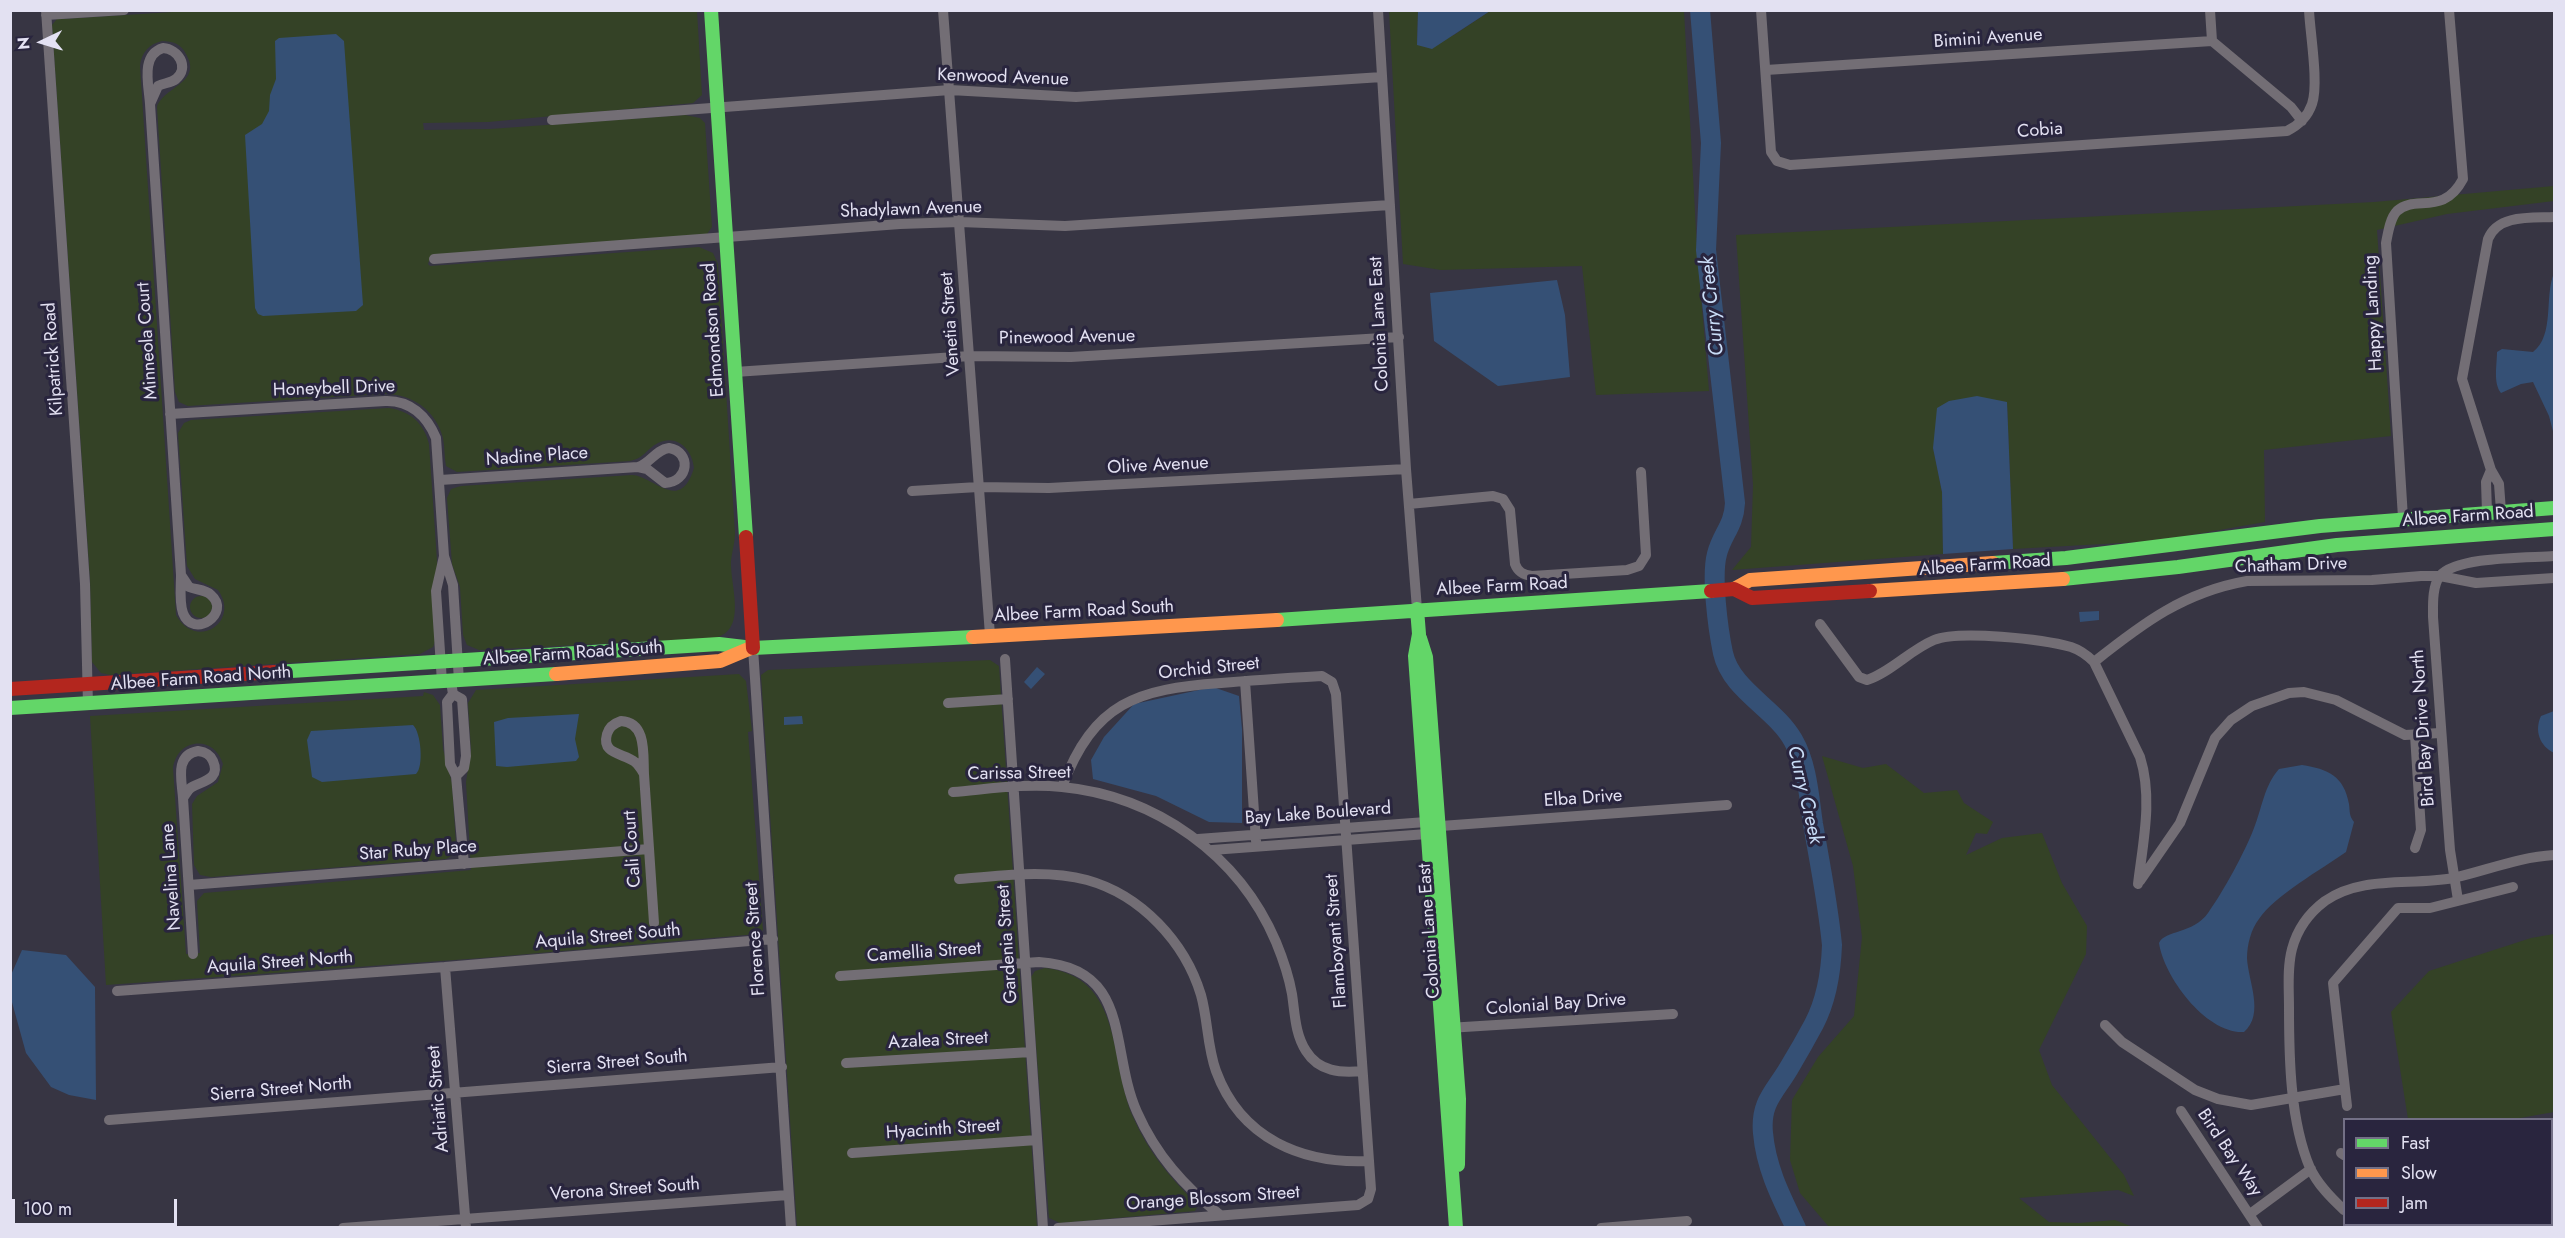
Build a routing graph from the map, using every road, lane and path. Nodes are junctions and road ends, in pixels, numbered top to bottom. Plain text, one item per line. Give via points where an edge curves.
1 (124, 10) edge
2 (711, 10) edge
3 (943, 10) edge
4 (1378, 10) edge
5 (1761, 10) edge
6 (2210, 10) edge
7 (2309, 10) edge
8 (2449, 10) edge
9 (46, 13) edge
10 (2212, 41) junction
11 (1766, 70) junction
12 (1382, 77) junction
13 (950, 90) junction
14 (150, 104) junction
15 (717, 106) junction
16 (552, 120) dead end
17 (2302, 121) junction
18 (1390, 205) junction
19 (2554, 217) edge
20 (960, 222) junction
21 (726, 237) junction
22 (434, 259) dead end
23 (1399, 338) junction
24 (970, 356) junction
25 (735, 372) junction
26 (170, 414) junction
27 (638, 467) dead end
28 (1406, 469) junction
29 (2492, 470) junction
30 (1641, 472) dead end
31 (440, 480) junction
32 (978, 487) junction
33 (912, 492) dead end
34 (1409, 504) junction
35 (2554, 508) edge
36 (2501, 512) junction
37 (2487, 513) junction
38 (2456, 515) junction
39 (2403, 518) junction
40 (2554, 529) edge
41 (2258, 555) junction
42 (444, 556) junction
43 (2554, 556) edge
44 (181, 575) junction
45 (2440, 576) junction
46 (2554, 578) edge
47 (1734, 589) junction
48 (454, 607) junction
49 (437, 608) junction
50 (1417, 609) junction
51 (1820, 624) dead end
52 (1419, 634) junction
53 (990, 635) junction
54 (753, 648) junction
55 (1005, 659) dead end
56 (458, 660) junction
57 (440, 661) junction
58 (2094, 662) junction
59 (392, 664) joint
60 (1245, 681) junction
61 (1332, 682) joint
62 (86, 683) junction
63 (394, 684) joint
64 (451, 685) junction
65 (10, 689) edge
66 (1008, 699) junction
67 (948, 703) dead end
68 (88, 705) junction
69 (10, 708) edge
70 (464, 732) junction
71 (449, 733) junction
72 (2440, 733) junction
73 (2415, 735) junction
74 (644, 774) junction
75 (456, 776) junction
76 (1013, 787) junction
77 (1062, 787) junction
78 (953, 792) dead end
79 (183, 798) dead end
80 (1727, 805) dead end
81 (1441, 826) junction
82 (1346, 828) junction
83 (1427, 828) junction
84 (1256, 835) junction
85 (1198, 839) junction
86 (1346, 840) junction
87 (1256, 847) junction
88 (2415, 848) dead end
89 (649, 849) junction
90 (1212, 850) junction
91 (2554, 855) edge
92 (464, 864) junction
93 (1020, 874) junction
94 (2453, 878) junction
95 (959, 879) dead end
96 (189, 885) junction
97 (2513, 887) dead end
98 (2458, 900) junction
99 (654, 923) dead end
100 (772, 939) junction
101 (193, 954) dead end
102 (1026, 963) junction
103 (445, 967) junction
104 (840, 976) dead end
105 (117, 991) dead end
106 (1673, 1014) dead end
107 (2105, 1025) dead end
108 (1448, 1028) junction
109 (1031, 1052) junction
110 (846, 1063) dead end
111 (782, 1067) junction
112 (1362, 1071) junction
113 (2345, 1089) junction
114 (456, 1093) junction
115 (2294, 1098) junction
116 (2347, 1106) dead end
117 (2181, 1111) dead end
118 (109, 1120) dead end
119 (1037, 1140) junction
120 (852, 1153) dead end
121 (1369, 1161) junction
122 (2311, 1169) junction
123 (788, 1195) junction
124 (1368, 1199) joint
125 (2343, 1209) edge
126 (2250, 1214) junction
127 (1220, 1215) junction
128 (1687, 1221) dead end
129 (466, 1223) edge
130 (343, 1227) edge
131 (791, 1227) edge
132 (1043, 1227) edge
133 (1058, 1227) edge
134 (1457, 1227) edge
135 (1601, 1227) edge
136 (2258, 1227) edge

1 - 9 street
2 - 15 main road, Edmondson Road
3 - 13 street, Venetia Street
4 - 12 street, Colonia Lane East
5 - 11 street
6 - 10 street
7 - 17 street via 2314,96
8 - 39 street, Happy Landing via 2463,179 2447,198 2397,211 2386,243
9 - 62 street, Kilpatrick Road via 85,584
10 - 11 street, Bimini Avenue
10 - 17 street via 2291,107
11 - 17 street, Cobia via 1771,152 1777,161 1790,165 2281,132
12 - 13 street, Kenwood Avenue via 1076,97
12 - 18 street, Colonia Lane East
13 - 15 street, Kenwood Avenue
13 - 20 street, Venetia Street
14 - 14 street, Minneola Court via 158,86 175,80 181,71 181,60 174,51 157,50 149,58
14 - 26 street, Minneola Court
15 - 16 street, Kenwood Avenue
15 - 21 main road, Edmondson Road
18 - 20 street, Shadylawn Avenue via 1065,226
18 - 23 street, Colonia Lane East
19 - 29 street via 2508,221 2493,230 2488,239 2462,378
20 - 21 street, Shadylawn Avenue
20 - 24 street, Venetia Street
21 - 22 street, Shadylawn Avenue
21 - 25 main road, Edmondson Road
23 - 24 street, Pinewood Avenue via 1071,357
23 - 28 street, Colonia Lane East
24 - 25 street, Pinewood Avenue
24 - 32 street, Venetia Street
25 - 54 main road, Edmondson Road
26 - 31 street, Honeybell Drive via 393,400 411,406 429,423 436,438
26 - 44 street, Minneola Court
27 - 31 street, Nadine Place
28 - 32 street, Olive Avenue via 1049,488
28 - 34 street, Colonia Lane East
29 - 36 street via 2499,484
29 - 37 street via 2486,482
30 - 34 street via 1646,555 1639,566 1628,570 1524,575 1515,564 1506,501 1499,497
31 - 42 street, Honeybell Drive
32 - 33 street, Olive Avenue
32 - 53 street, Venetia Street
34 - 50 street, Colonia Lane East
35 - 36 main road, Albee Farm Road
36 - 37 main road, Albee Farm Road
37 - 38 main road, Albee Farm Road
38 - 39 main road, Albee Farm Road
38 - 41 main road via 2424,525 2264,542 2258,546
39 - 47 main road, Albee Farm Road via 2066,558 1750,580
40 - 41 main road, Albee Farm Road
41 - 47 main road, Albee Farm Road via 2069,579 1896,591 1752,598
42 - 48 street, Honeybell Drive via 453,585
42 - 49 street, Honeybell Drive via 437,585
43 - 45 street via 2465,563
44 - 44 street, Minneola Court via 183,614 191,622 207,623 215,615 214,598 206,591 189,587
45 - 46 street via 2476,583
45 - 58 street, Chatham Drive via 2228,584 2171,606
45 - 72 street, Bird Bay Drive North via 2433,617
47 - 50 main road, Albee Farm Road
48 - 49 street
48 - 56 street, Honeybell Drive
49 - 57 street, Honeybell Drive
50 - 52 main road, Colonia Lane East
50 - 53 main road, Albee Farm Road South
51 - 58 street via 1859,677 1867,680 1928,643 1962,634 2062,645 2082,652
52 - 81 main road, Colonia Lane East via 1426,657
52 - 83 main road, Colonia Lane East via 1415,656
53 - 54 main road, Albee Farm Road South
54 - 56 main road, Albee Farm Road South via 719,644
54 - 64 main road, Albee Farm Road South via 720,661
54 - 100 street, Florence Street
55 - 66 street, Gardenia Street
56 - 57 main road, Albee Farm Road South
56 - 64 street, Honeybell Drive
57 - 59 main road, Albee Farm Road South
57 - 64 street, Honeybell Drive
58 - 73 street via 2145,771 2147,802 2138,884 2180,823 2215,738 2231,720 2252,706 2289,693 2320,695 2400,733
59 - 62 main road, Albee Farm Road North
60 - 61 street, Orchid Street via 1322,676
60 - 77 street, Orchid Street via 1172,687 1125,704 1083,743
60 - 84 street
61 - 82 street, Flamboyant Street
62 - 65 main road, Albee Farm Road North
62 - 68 street, Kilpatrick Road
63 - 64 main road, Albee Farm Road South
63 - 68 main road, Albee Farm Road North
64 - 70 street via 462,699
64 - 71 street via 447,702
66 - 67 street
66 - 76 street, Gardenia Street
68 - 69 main road, Albee Farm Road North
70 - 71 street
70 - 75 street via 464,768
71 - 75 street via 450,764
72 - 73 street
72 - 94 street, Bird Bay Drive North
73 - 88 street via 2421,830
74 - 74 street, Cali Court via 640,732 627,722 616,723 606,737 609,748 633,760
74 - 89 street, Cali Court
75 - 92 street
76 - 77 street, Carissa Street
76 - 78 street, Carissa Street
76 - 93 street, Gardenia Street
77 - 85 street, Carissa Street via 1130,802
79 - 96 street, Navelina Lane
80 - 81 street, Elba Drive
81 - 83 street, Bay Lake Boulevard
81 - 108 main road, Colonia Lane East
82 - 83 street, Bay Lake Boulevard
82 - 84 street, Bay Lake Boulevard
82 - 86 street, Flamboyant Street
83 - 86 street
83 - 108 main road, Colonia Lane East
84 - 85 street, Bay Lake Boulevard
84 - 87 street
85 - 90 street, Carissa Street
86 - 87 street
86 - 112 street, Flamboyant Street
87 - 90 street
89 - 92 street, Star Ruby Place
89 - 99 street, Cali Court
90 - 112 street, Carissa Street via 1250,894 1276,941 1289,982 1297,1032 1308,1054 1328,1069
91 - 94 street via 2515,860
92 - 96 street, Star Ruby Place
93 - 95 street
93 - 102 street, Gardenia Street
93 - 121 street via 1089,881 1116,892 1150,916 1170,935 1188,963 1201,996 1217,1074 1249,1122 1277,1144 1306,1156 1337,1162
94 - 98 street, Bird Bay Drive North
94 - 115 street via 2353,888 2328,899 2308,918 2295,941 2289,964
96 - 101 street, Navelina Lane
97 - 98 street
98 - 113 street via 2430,908 2398,908 2333,983
100 - 103 street, Aquila Street South
100 - 111 street, Florence Street
102 - 104 street, Camellia Street
102 - 109 street, Gardenia Street
102 - 127 street, Camellia Street via 1072,968 1105,997 1114,1014 1128,1088 1144,1128 1170,1169
103 - 105 street, Aquila Street North
103 - 114 street, Adriatic Street
106 - 108 street, Colonial Bay Drive
107 - 115 street via 2122,1042 2207,1095 2251,1105
108 - 134 main road, Colonia Lane East via 1459,1099
109 - 110 street, Azalea Street
109 - 119 street, Gardenia Street
111 - 114 street, Sierra Street South
111 - 123 street, Florence Street
112 - 121 street, Flamboyant Street
113 - 115 street
113 - 116 street
114 - 118 street, Sierra Street North
114 - 129 street, Adriatic Street
115 - 122 street
117 - 126 street, Bird Bay Way
119 - 120 street, Hyacinth Street
119 - 132 street, Gardenia Street
121 - 124 street, Flamboyant Street
122 - 125 street
122 - 126 street, Bird Bay Way
123 - 129 street, Verona Street South
123 - 131 street, Florence Street
124 - 127 street, Orange Blossom Street via 1358,1204
126 - 136 street, Bird Bay Way
127 - 133 street, Orange Blossom Street
128 - 135 street
129 - 130 street, Verona Street South

